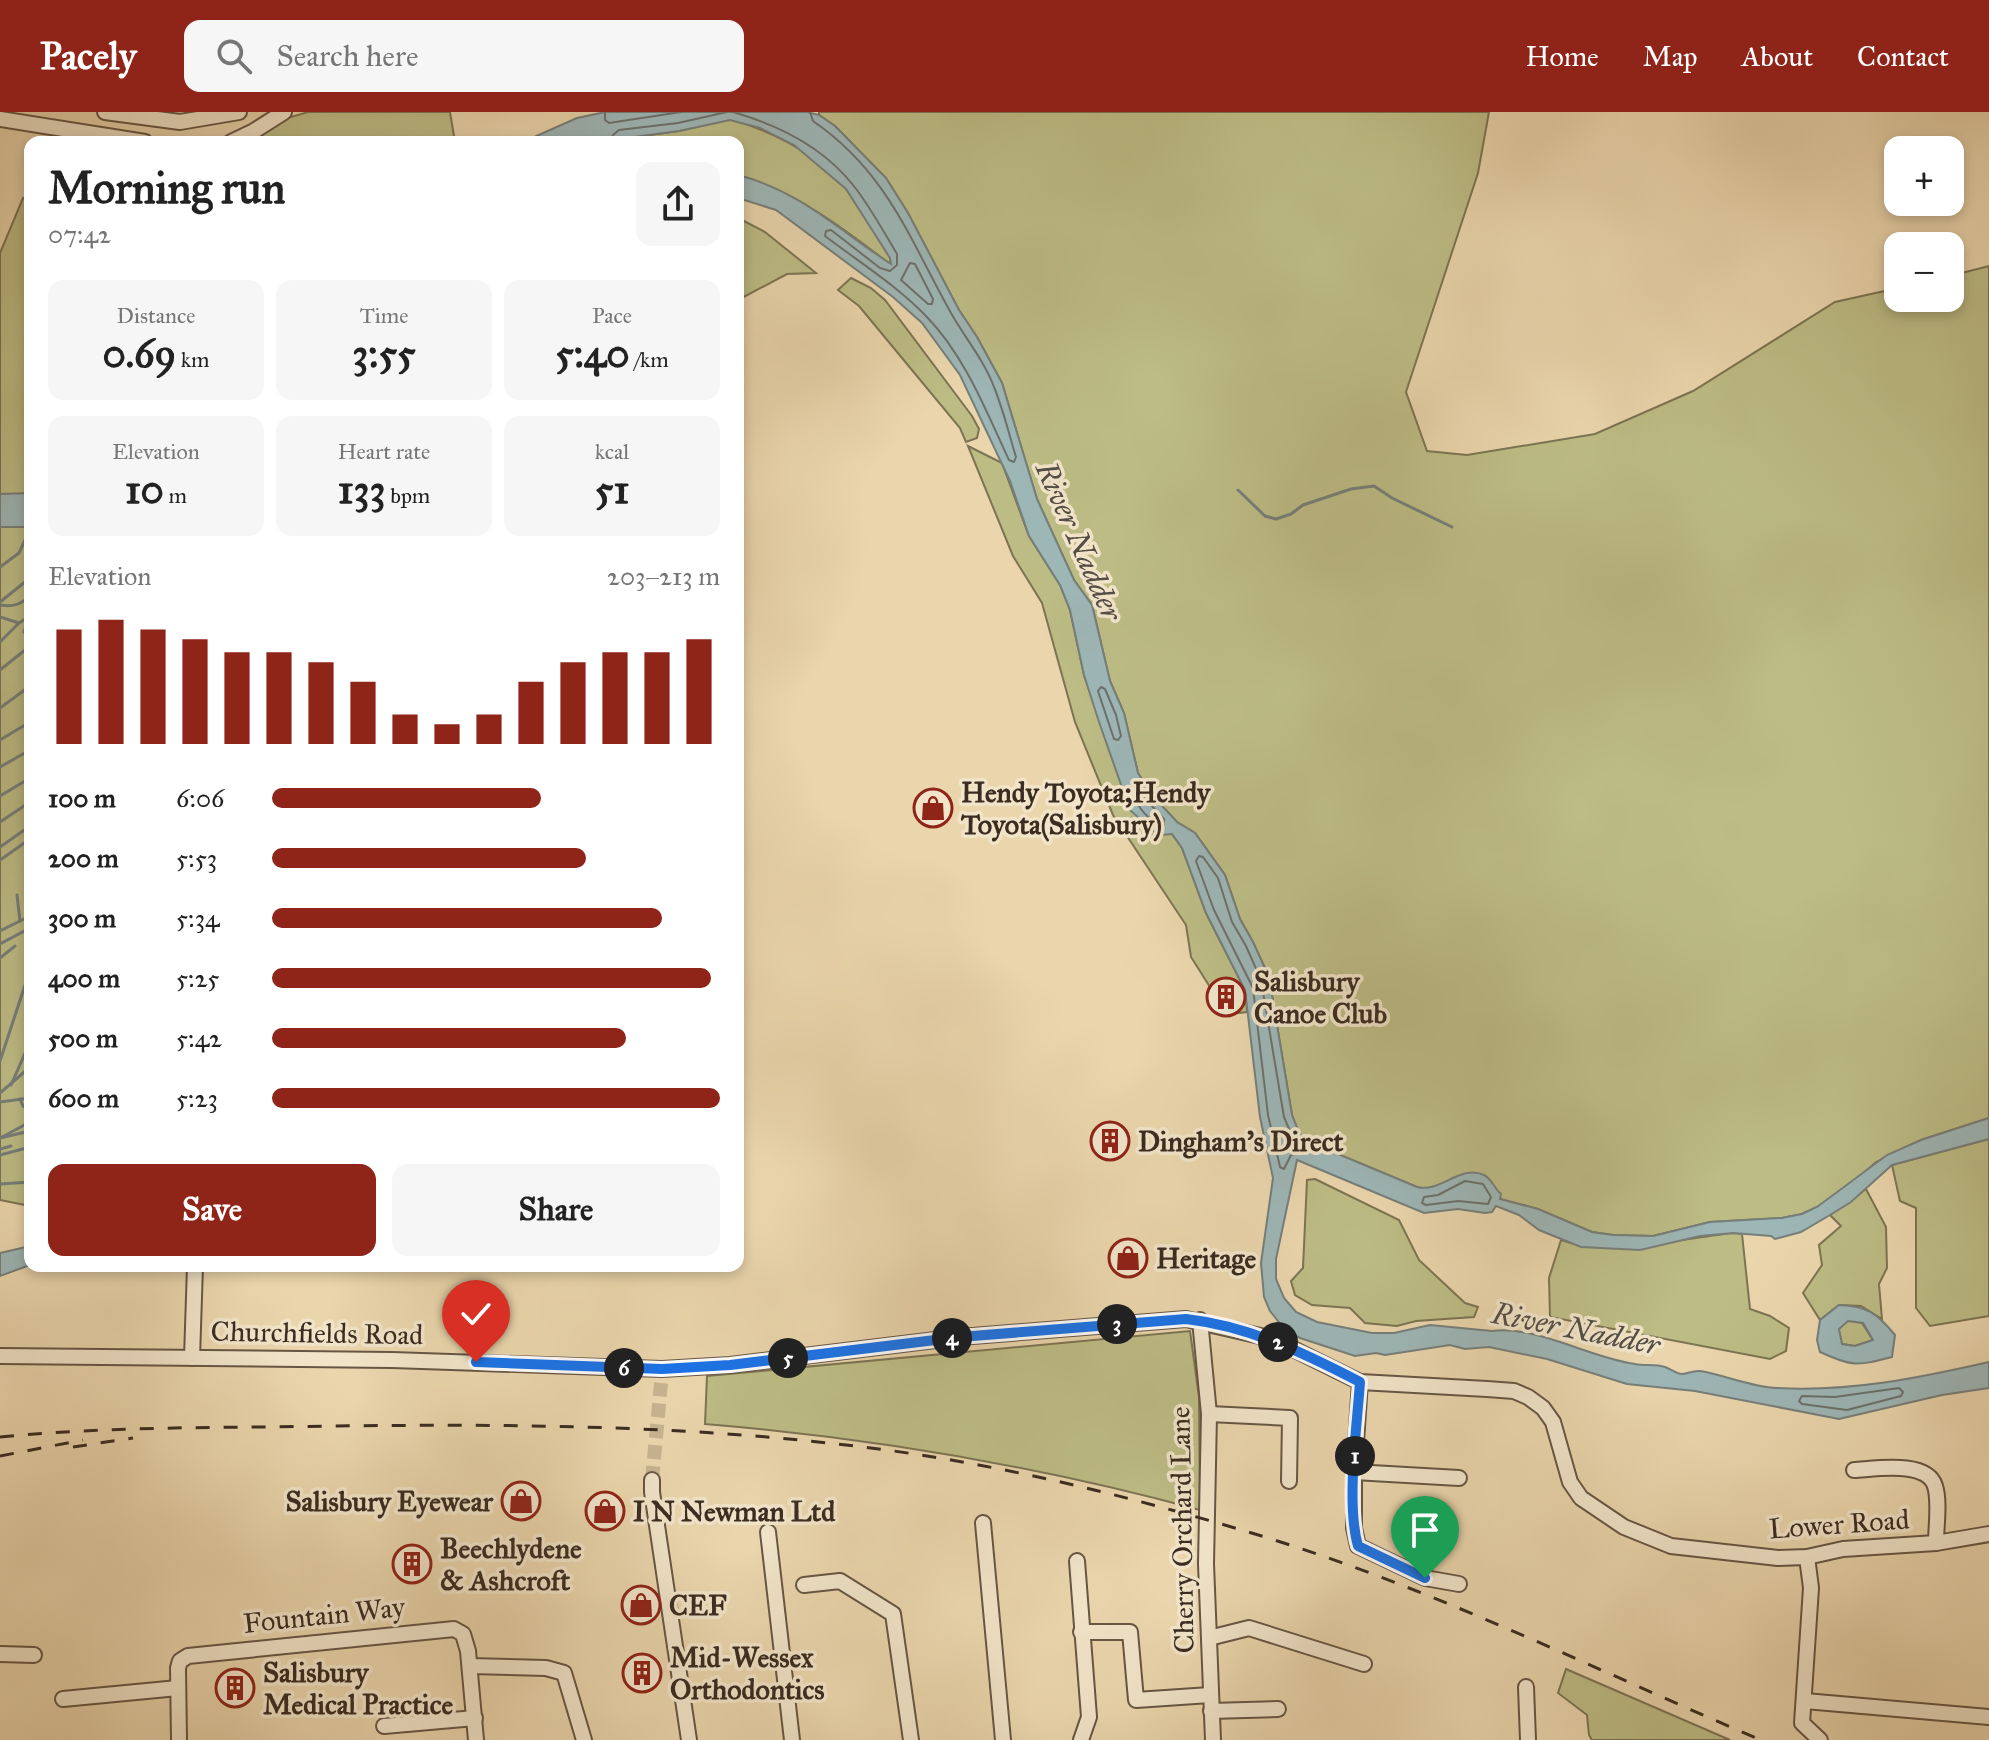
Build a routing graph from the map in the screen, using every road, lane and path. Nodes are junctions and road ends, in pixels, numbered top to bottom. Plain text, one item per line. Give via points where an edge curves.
1 (105, 112) edge
2 (239, 112) edge
3 (274, 115) edge
4 (1, 121) edge
5 (119, 136) edge
6 (241, 136) edge
7 (195, 1272) edge
8 (1200, 1320) junction
9 (0, 1356) edge
10 (192, 1358) junction
11 (730, 1365) joint
12 (1360, 1382) junction
13 (1209, 1414) junction
14 (1854, 1470) dead end
15 (1354, 1472) junction
16 (1459, 1478) dead end
17 (652, 1480) tunnel mouth
18 (1289, 1481) dead end
19 (983, 1523) dead end
20 (768, 1532) dead end
21 (1989, 1534) edge
22 (1936, 1543) junction
23 (1807, 1557) junction
24 (1077, 1561) dead end
25 (1459, 1584) dead end
26 (804, 1585) dead end
27 (1081, 1632) junction
28 (1209, 1638) junction
29 (0, 1654) edge
30 (34, 1655) dead end
31 (1364, 1664) dead end
32 (470, 1666) junction
33 (1526, 1687) dead end
34 (178, 1688) junction
35 (1210, 1695) junction
36 (63, 1699) dead end
37 (1805, 1701) junction
38 (1278, 1709) dead end
39 (1211, 1711) junction
40 (1989, 1717) edge
41 (475, 1718) junction
42 (384, 1726) dead end
43 (179, 1740) edge
44 (476, 1740) edge
45 (584, 1740) edge
46 (689, 1740) edge
47 (792, 1740) edge
48 (911, 1740) edge
49 (1003, 1740) edge
50 (1081, 1740) edge
51 (1213, 1740) edge
52 (1528, 1740) edge
53 (1820, 1740) edge

1 - 2 street via 180,122
3 - 6 street
4 - 5 street
7 - 10 street
8 - 11 street, Lower Road via 960,1337
8 - 12 street, Lower Road via 1273,1339
8 - 13 street, Cherry Orchard Lane
9 - 10 street, Churchfields Road
10 - 11 street, Churchfields Road via 476,1362 662,1376
12 - 15 street
12 - 23 street, Lower Road via 1514,1391 1543,1408 1553,1422 1570,1482 1581,1498 1624,1527 1671,1546
13 - 18 street via 1290,1418
13 - 28 street, Cherry Orchard Lane
14 - 22 street via 1894,1475 1917,1469 1929,1476 1935,1484
15 - 16 street
15 - 25 street via 1358,1546 1425,1578
17 - 46 street
19 - 49 street
20 - 47 street
21 - 22 street, Lower Road
22 - 23 street, Lower Road via 1843,1549
23 - 37 street via 1811,1588
24 - 27 street
26 - 48 street via 840,1581 893,1614
27 - 35 street via 1130,1632 1136,1700
27 - 50 street via 1089,1717
28 - 31 street via 1249,1628
28 - 35 street, Cherry Orchard Lane
29 - 30 street
32 - 34 street, Fountain Way via 463,1634 454,1629 188,1656 180,1661
32 - 41 street, Fountain Way
32 - 45 street via 564,1673
33 - 52 street
34 - 36 street
34 - 43 street, Fountain Way
35 - 39 street, Cherry Orchard Lane
37 - 40 street
37 - 53 street via 1802,1723
38 - 39 street
39 - 51 street, Cherry Orchard Lane
41 - 42 street
41 - 44 street, Fountain Way

